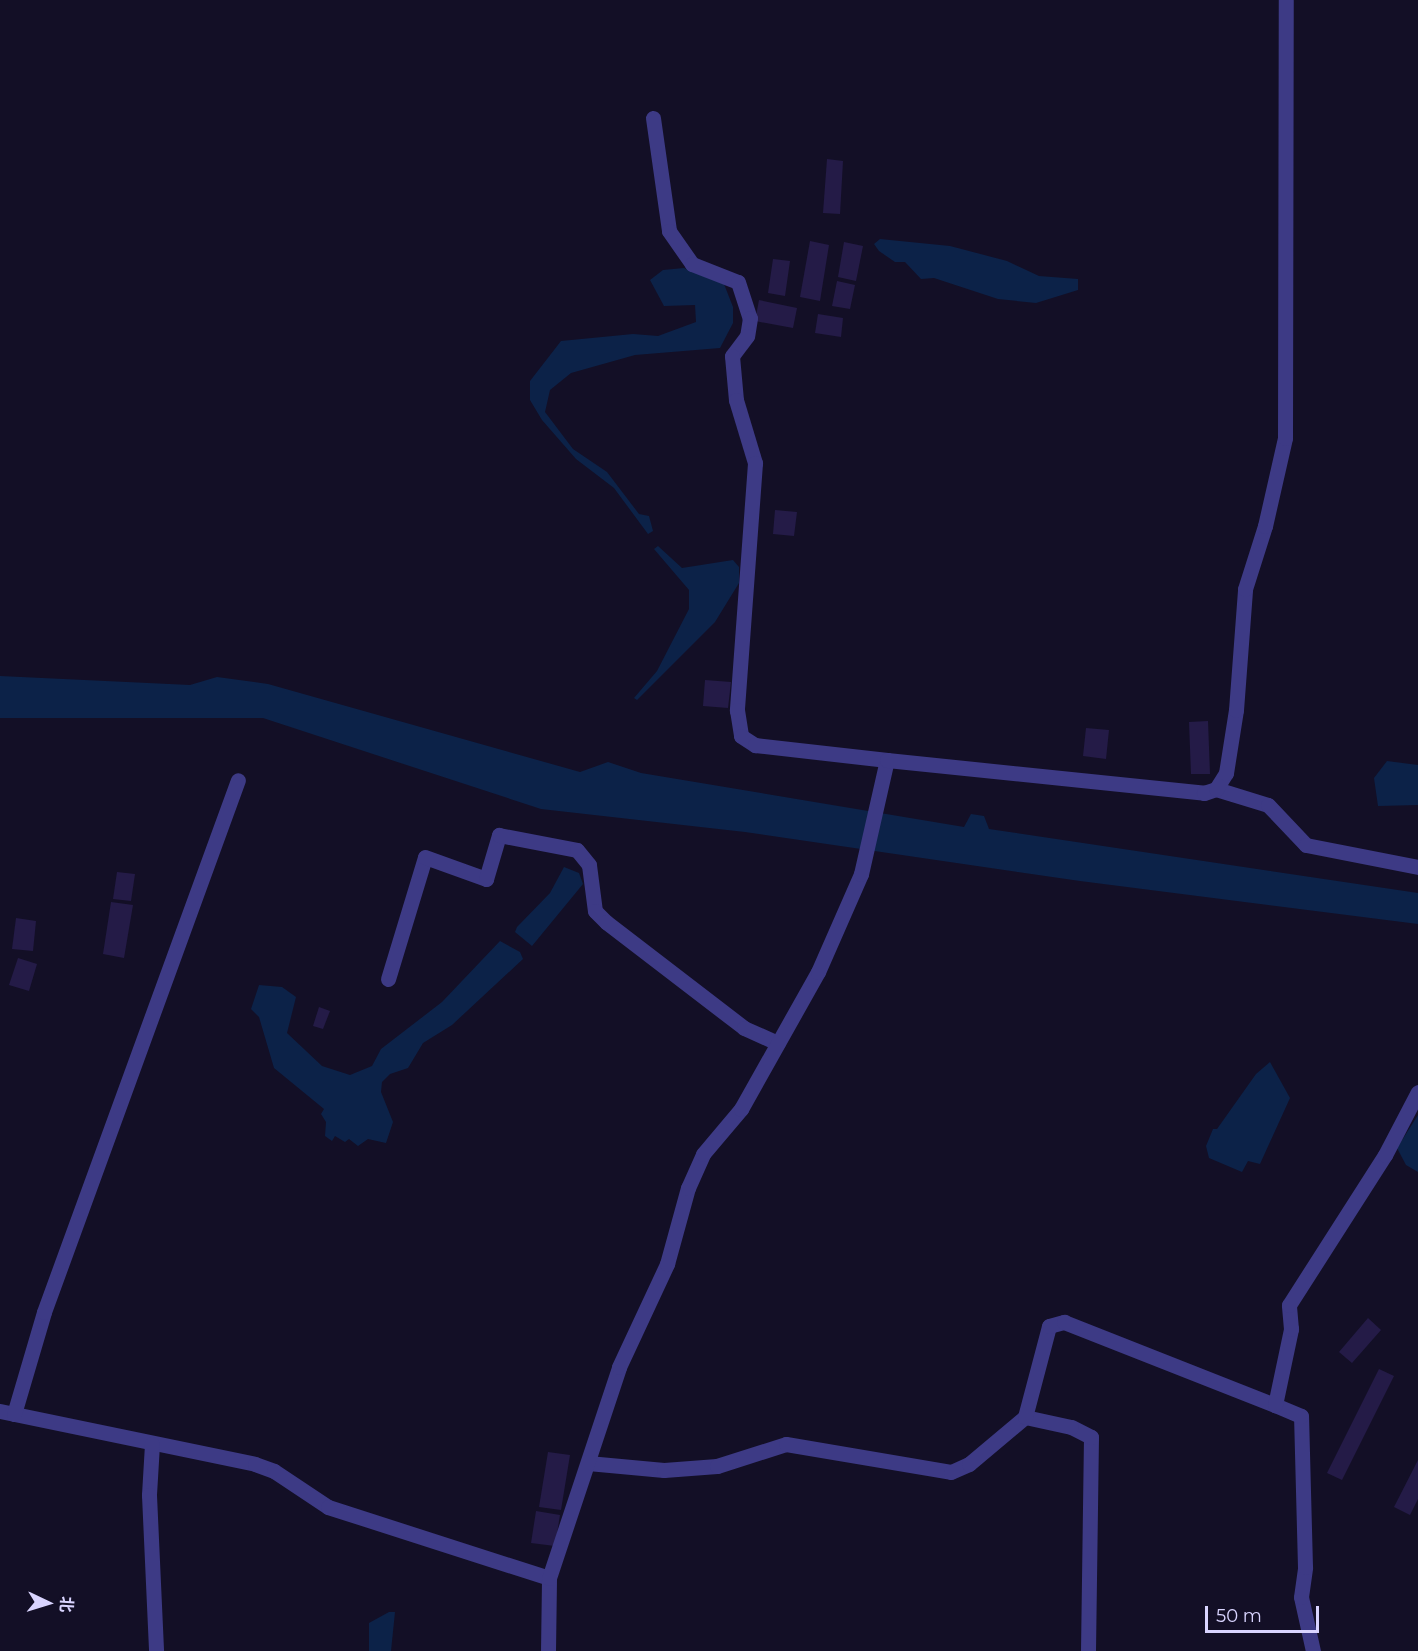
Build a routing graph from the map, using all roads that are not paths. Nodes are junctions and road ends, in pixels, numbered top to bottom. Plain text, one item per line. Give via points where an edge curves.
1 (1286, 0) edge
2 (653, 118) dead end
3 (887, 760) junction
4 (238, 780) dead end
5 (1216, 789) junction
6 (1418, 867) edge
7 (388, 979) dead end
8 (778, 1043) junction
9 (1418, 1092) edge
10 (1275, 1405) junction
11 (7, 1412) edge
12 (1025, 1417) junction
13 (152, 1444) junction
14 (588, 1463) junction
15 (549, 1578) junction
16 (156, 1651) edge
17 (548, 1651) edge
18 (1088, 1651) edge
19 (1313, 1651) edge

1 - 5 street via 1285,438 1265,526 1245,589 1236,710 1226,773
2 - 3 street via 669,231 692,264 738,282 750,318 747,336 732,356 736,400 755,463 737,710 741,736 755,745
3 - 5 street via 1204,793
3 - 8 street via 861,874 818,972
4 - 11 street
5 - 6 street via 1268,805 1306,845
7 - 8 street via 424,856 486,879 499,835 577,850 589,865 595,911 606,922 744,1028
8 - 14 street via 741,1109 703,1154 688,1188 667,1264 619,1367
9 - 10 street via 1385,1155 1293,1295 1289,1305 1291,1329
10 - 12 street via 1064,1322 1049,1326
10 - 19 street via 1301,1416 1305,1555 1301,1597
11 - 13 street
12 - 14 street via 969,1464 951,1472 786,1444 717,1466 664,1470
12 - 18 street via 1071,1427 1091,1437
13 - 15 street via 255,1464 274,1471 328,1507
13 - 16 street via 149,1495
14 - 15 street
15 - 17 street

